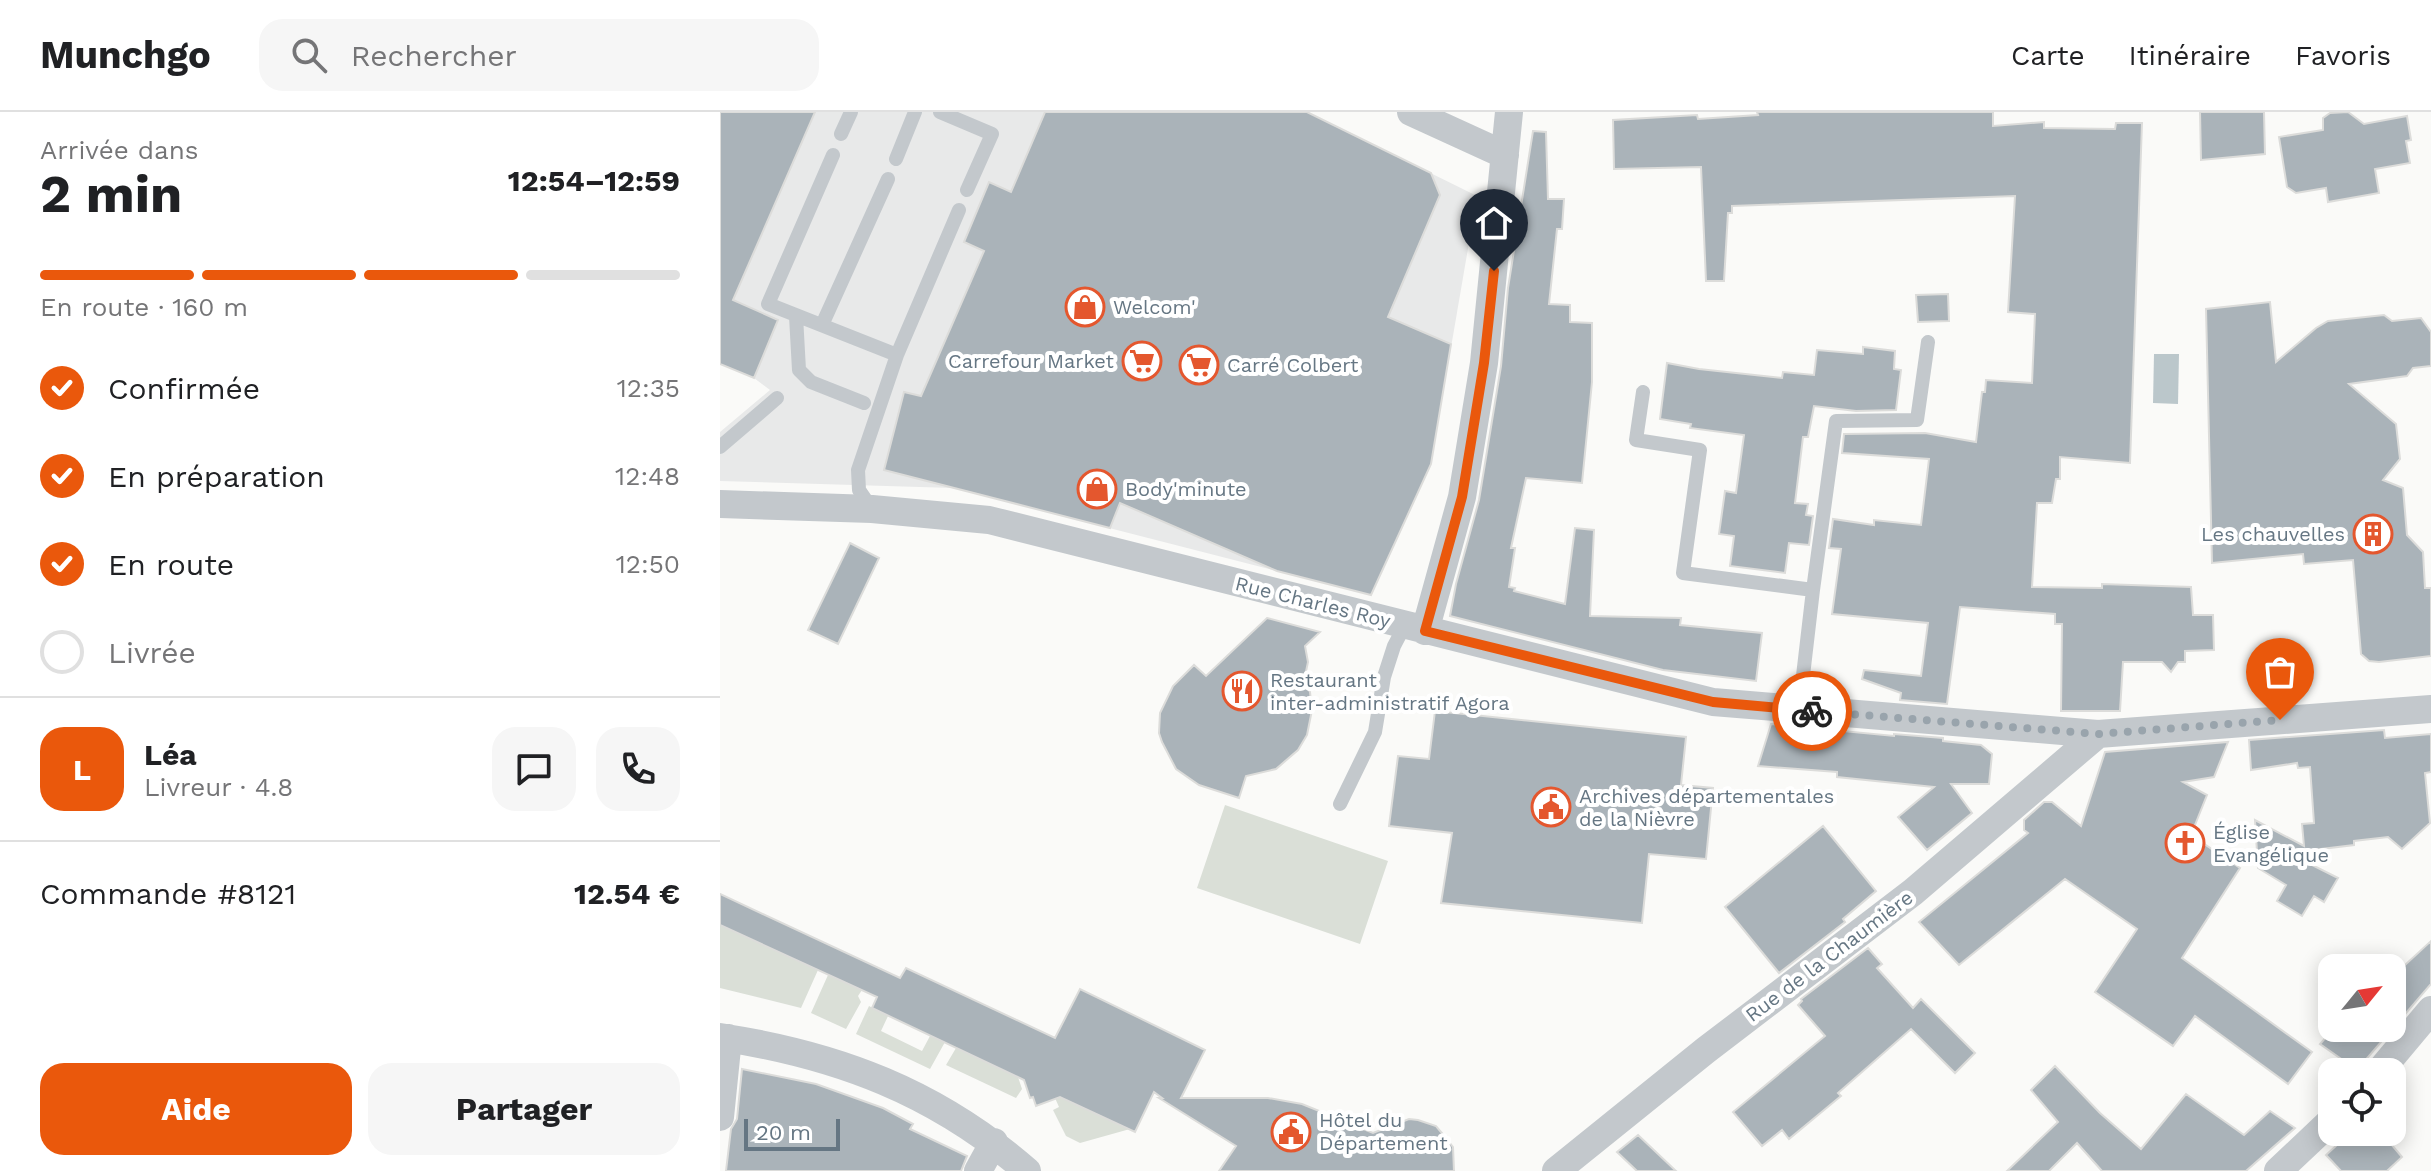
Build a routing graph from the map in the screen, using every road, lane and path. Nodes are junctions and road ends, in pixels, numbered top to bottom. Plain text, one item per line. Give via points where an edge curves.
1 (851, 112) edge
2 (915, 112) edge
3 (940, 112) edge
4 (1411, 112) edge
5 (1509, 112) edge
6 (841, 134) dead end
7 (833, 155) dead end
8 (1505, 155) junction
9 (896, 159) dead end
10 (888, 179) dead end
11 (967, 190) dead end
12 (959, 210) dead end
13 (796, 316) junction
14 (822, 325) junction
15 (1928, 342) dead end
16 (897, 355) junction
17 (1643, 392) dead end
18 (777, 398) dead end
19 (864, 403) dead end
20 (720, 447) edge
21 (720, 504) edge
22 (872, 509) junction
23 (1813, 590) junction
24 (1415, 628) junction
25 (2431, 709) edge
26 (1799, 710) junction
27 (2098, 734) junction
28 (1340, 804) dead end
29 (2431, 1010) edge
30 (724, 1038) edge
31 (2391, 1058) edge
32 (720, 1117) edge
33 (2318, 1133) edge
34 (994, 1142) junction
35 (978, 1171) edge
36 (1027, 1171) edge
37 (1556, 1171) edge
38 (2278, 1171) edge

1 - 6 lane
2 - 9 lane
3 - 11 lane via 992,134
4 - 8 street
5 - 8 street
7 - 13 lane via 768,304
8 - 24 street via 1484,363 1462,497
10 - 14 lane
12 - 16 lane
13 - 14 lane
13 - 19 lane via 799,370 811,382
14 - 16 lane
15 - 23 lane via 1917,420 1836,421
16 - 22 lane via 858,470 859,490
17 - 23 lane via 1636,440 1700,450 1683,573
18 - 20 lane
21 - 22 street, Rue Charles Roy
22 - 24 street, Rue Charles Roy via 989,520
23 - 26 lane
24 - 26 street, Rue Charles Roy via 1713,702
24 - 28 lane via 1394,646 1375,732
25 - 27 street, Rue Charles Roy
26 - 27 street, Rue Charles Roy
27 - 37 street, Rue de la Chaumière via 1913,892
29 - 31 street
30 - 32 street
30 - 34 street via 856,1068 935,1104
33 - 38 street
34 - 35 street
34 - 36 street

